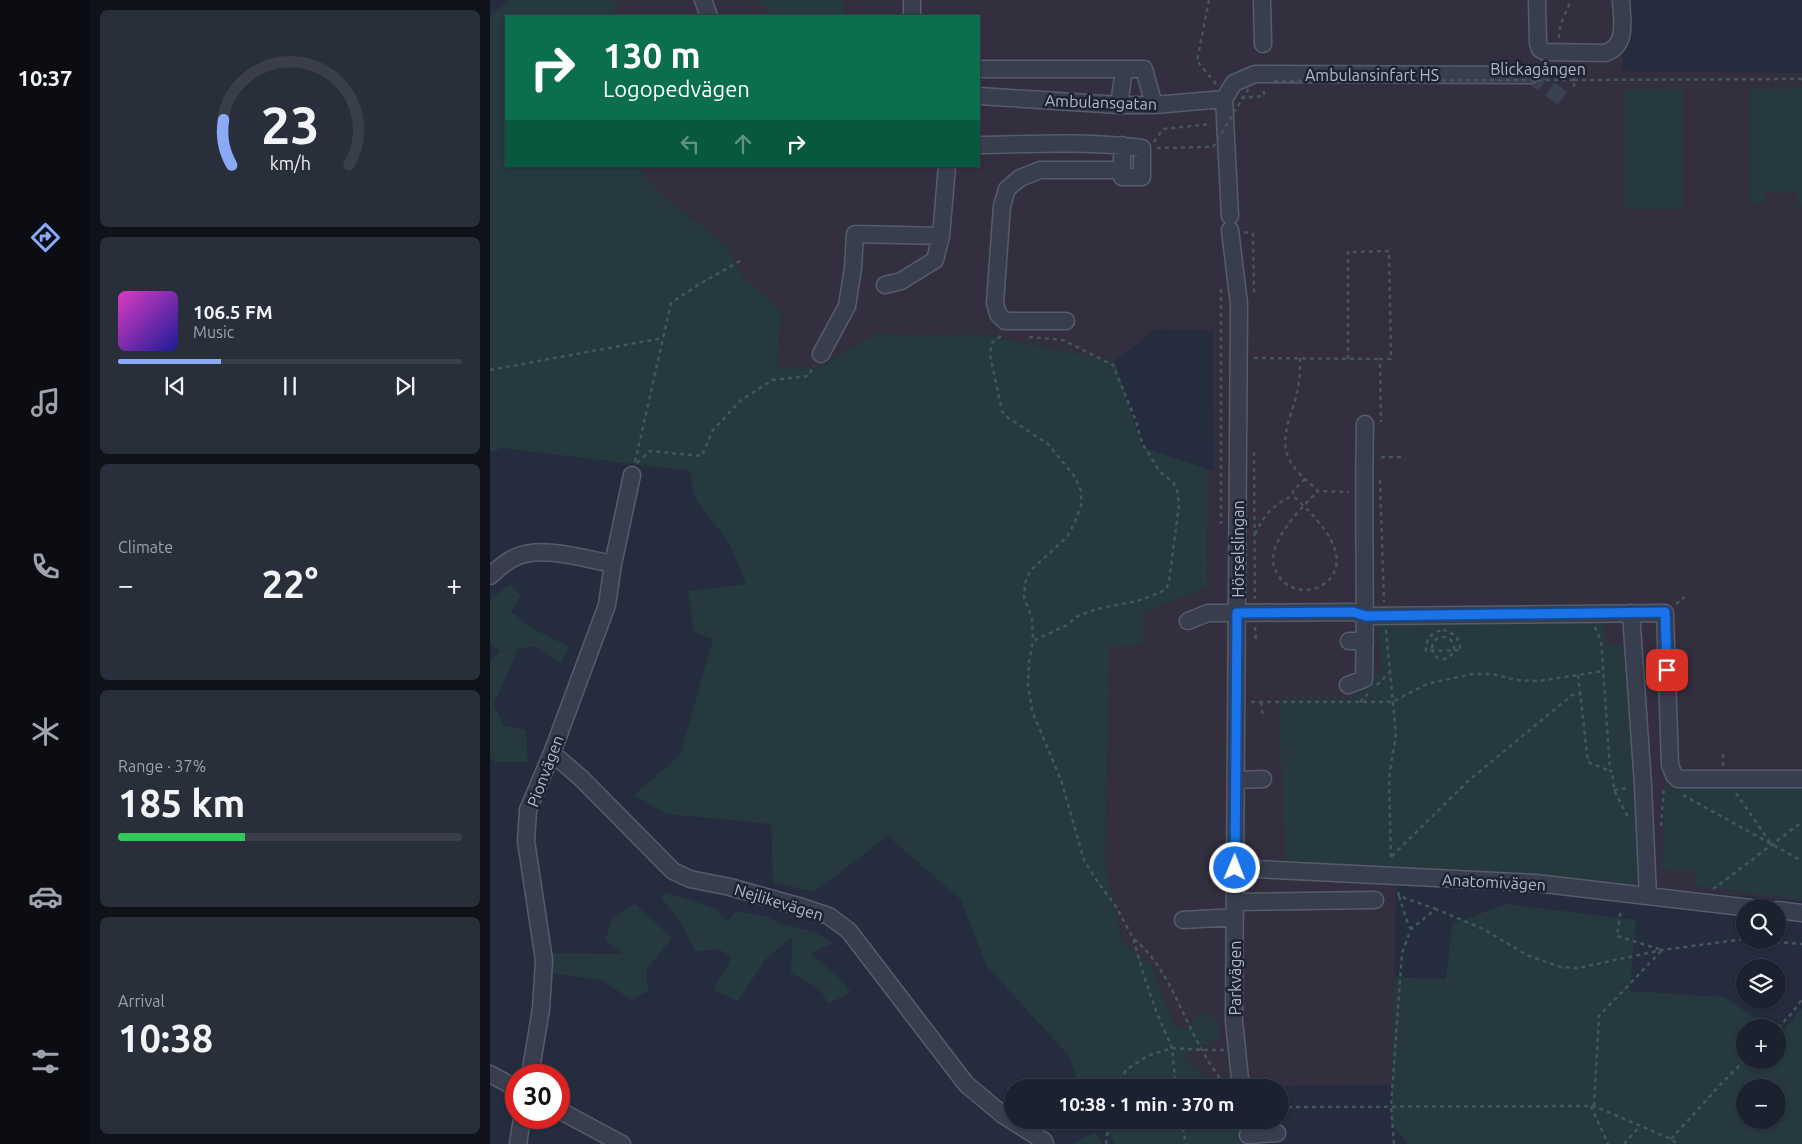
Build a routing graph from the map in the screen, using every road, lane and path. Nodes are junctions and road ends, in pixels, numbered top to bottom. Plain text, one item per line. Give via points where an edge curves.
1 (703, 0) edge
2 (912, 0) edge
3 (1209, 0) edge
4 (1262, 0) edge
5 (1537, 0) edge
6 (1571, 0) edge
7 (1621, 0) edge
8 (709, 15) edge
9 (912, 15) edge
10 (1263, 44) dead end
11 (1574, 53) junction
12 (1124, 69) junction
13 (980, 70) edge
14 (1530, 75) tunnel mouth
15 (1802, 79) edge
16 (1274, 80) dead end
17 (1574, 80) junction
18 (1252, 83) dead end
19 (1248, 90) junction
20 (1574, 90) dead end
21 (980, 96) edge
22 (1246, 97) dead end
23 (1224, 99) junction
24 (1119, 105) junction
25 (1154, 105) junction
26 (1225, 123) junction
27 (980, 146) edge
28 (947, 167) edge
29 (941, 236) junction
30 (740, 261) dead end
31 (886, 285) dead end
32 (1066, 321) dead end
33 (1003, 334) dead end
34 (1029, 337) dead end
35 (663, 338) junction
36 (821, 354) joint
37 (1254, 358) dead end
38 (1300, 358) junction
39 (1348, 359) junction
40 (1380, 359) junction
41 (490, 370) edge
42 (1373, 426) joint
43 (1402, 457) dead end
44 (1380, 464) dead end
45 (1380, 472) dead end
46 (632, 475) dead end
47 (1305, 479) junction
48 (1318, 491) junction
49 (1364, 491) junction
50 (1293, 496) junction
51 (1304, 506) junction
52 (1254, 535) dead end
53 (613, 564) junction
54 (490, 576) edge
55 (1237, 613) junction
56 (1631, 613) junction
57 (1366, 616) junction
58 (1384, 616) junction
59 (1188, 621) dead end
60 (1592, 621) dead end
61 (1033, 641) junction
62 (1432, 650) junction
63 (1453, 650) junction
64 (1603, 671) junction
65 (1578, 675) junction
66 (1348, 685) dead end
67 (1581, 694) junction
68 (1237, 702) junction
69 (1261, 702) junction
70 (1392, 702) junction
71 (1263, 718) dead end
72 (552, 753) junction
73 (1610, 771) junction
74 (1263, 779) dead end
75 (1802, 779) edge
76 (1236, 780) junction
77 (1664, 784) dead end
78 (1731, 786) dead end
79 (1681, 794) dead end
80 (1802, 822) edge
81 (1632, 824) dead end
82 (1660, 830) dead end
83 (1772, 846) junction
84 (1391, 857) junction
85 (1802, 861) edge
86 (1391, 867) dead end
87 (1235, 868) junction
88 (1712, 890) dead end
89 (1398, 892) dead end
90 (1399, 896) junction
91 (1648, 896) junction
92 (1375, 900) dead end
93 (1736, 906) edge
94 (1436, 909) junction
95 (1622, 909) dead end
96 (1235, 910) junction
97 (1786, 911) edge
98 (1802, 913) edge
99 (1183, 920) dead end
100 (1411, 928) junction
101 (1133, 938) junction
102 (1736, 941) edge
103 (1786, 943) edge
104 (1802, 944) edge
105 (1662, 950) junction
106 (1802, 1000) edge
107 (1786, 1019) edge
108 (1172, 1048) junction
109 (1237, 1049) junction
110 (1202, 1050) junction
111 (532, 1064) edge
112 (1736, 1069) edge
113 (490, 1074) edge
114 (1121, 1079) edge
115 (1175, 1079) edge
116 (1220, 1079) edge
117 (1240, 1079) edge
118 (505, 1082) edge
119 (1391, 1106) junction
120 (1592, 1106) junction
121 (1289, 1107) edge
122 (570, 1116) edge
123 (1640, 1126) junction
124 (520, 1129) edge
125 (1108, 1129) edge
126 (1183, 1129) edge
127 (1249, 1133) edge
128 (1277, 1133) dead end
129 (1671, 1139) junction
130 (518, 1144) edge
131 (622, 1144) edge
132 (1045, 1144) edge
133 (1106, 1144) edge
134 (1186, 1144) edge
135 (1394, 1144) edge
136 (1608, 1144) edge
137 (1624, 1144) edge
138 (1678, 1144) edge

1 - 8 street
2 - 9 street
3 - 23 path via 1197,61 1214,80
4 - 10 street
5 - 11 street via 1540,49
6 - 11 path via 1558,34 1560,42
7 - 11 street via 1619,44 1605,53
11 - 17 path
12 - 13 street
12 - 24 street
12 - 25 street via 1144,69
14 - 23 street, Ambulansinfart HS via 1255,74 1234,83
15 - 17 path, Blickagången
16 - 17 path, Blickagången, bridge
17 - 20 path
18 - 19 path, bridge
19 - 22 path via 1264,89 1264,96
19 - 26 path, bridge via 1213,147 1149,148 1163,129
21 - 24 street, Ambulansgatan
23 - 25 street, Ambulansgatan
23 - 26 street, Hörselslingan
24 - 25 street, Ambulansgatan
26 - 55 street, Hörselslingan via 1230,223 1239,304
27 - 32 street via 1122,145 1122,170 1040,170 1020,178 1007,189 1002,206 995,304 998,314 1005,321
28 - 29 street
29 - 31 street via 935,260 901,281
29 - 36 street via 855,234 847,306
30 - 35 path via 671,303
33 - 61 path via 992,343 990,355 1002,411 1048,444 1076,477 1081,492 1081,506 1067,537 1030,570 1025,583 1024,598 1032,618
34 - 61 path via 1063,340 1113,365 1142,443 1160,472 1173,482 1180,504 1166,588 1138,602 1078,616 1067,625
35 - 36 path via 634,466 650,451 702,456 713,430 740,401 772,380 808,376
35 - 41 path
37 - 38 path
38 - 39 path
38 - 47 path via 1299,384 1285,446 1289,459
39 - 40 path
39 - 40 path via 1348,252 1389,251 1391,359
40 - 42 path
42 - 49 street
43 - 44 path via 1381,456
45 - 58 path
46 - 53 street, Pionvägen
47 - 48 path
47 - 50 path via 1293,491
48 - 49 path
48 - 51 path
49 - 57 street
50 - 51 path
50 - 52 path via 1268,512
51 - 51 path via 1331,542 1337,565 1325,582 1310,590 1297,590 1279,576 1273,557 1282,534
53 - 54 street via 541,552 526,553
53 - 72 street, Pionvägen via 607,605
55 - 57 street via 1353,612
55 - 59 street via 1208,614
55 - 68 street, Hörselslingan
56 - 58 street
56 - 75 street via 1665,612 1670,765 1678,779
56 - 91 street
57 - 58 street
57 - 66 street via 1357,641 1364,679
58 - 70 path
60 - 64 path via 1601,642
61 - 101 path via 1028,684 1032,711 1061,780 1084,860
62 - 63 path
62 - 63 path via 1443,659 1449,657
62 - 63 path via 1436,639 1444,637 1450,640
62 - 63 path via 1426,651 1429,637 1443,630 1457,637 1461,650
64 - 65 path
64 - 73 path
65 - 67 path
65 - 70 path via 1539,682 1472,674 1427,684
67 - 73 path via 1588,762
67 - 84 path via 1572,695 1489,763
68 - 69 path
68 - 76 street, Hörselslingan
69 - 70 path
69 - 71 path
70 - 84 path via 1396,734 1390,778
72 - 111 street, Pionvägen via 528,810 526,841 544,960 541,1010
72 - 132 street, Nejlikevägen via 673,871 690,879 730,887 829,916 849,930 966,1084
73 - 81 path via 1614,790
74 - 76 street
76 - 87 street, Hörselslingan
77 - 82 path
78 - 83 path
79 - 83 path
80 - 83 path
83 - 85 path
83 - 88 path
84 - 86 path
87 - 91 street, Anatomivägen via 1535,883
87 - 96 street, Parkvägen
89 - 90 path
90 - 94 path
90 - 100 path
91 - 93 street, Anatomivägen
92 - 96 street
94 - 100 path
94 - 105 path via 1483,928 1527,955 1560,967 1578,968
95 - 105 path via 1616,936
96 - 99 street
96 - 109 street, Parkvägen via 1234,1021
97 - 98 street
100 - 119 path via 1402,952
101 - 108 path via 1149,992
101 - 110 path via 1155,960
102 - 105 path
103 - 104 path
105 - 120 path via 1599,1016
106 - 107 path
108 - 110 path
108 - 114 path via 1146,1056 1126,1070
108 - 115 path
109 - 110 path
109 - 117 street, Parkvägen
110 - 116 path
112 - 129 path
113 - 118 street
119 - 120 path
119 - 121 path
119 - 135 path
120 - 123 path
120 - 136 path
122 - 131 street
123 - 129 path
123 - 137 path
124 - 130 street
125 - 133 path
126 - 134 path
127 - 128 street
129 - 138 path

